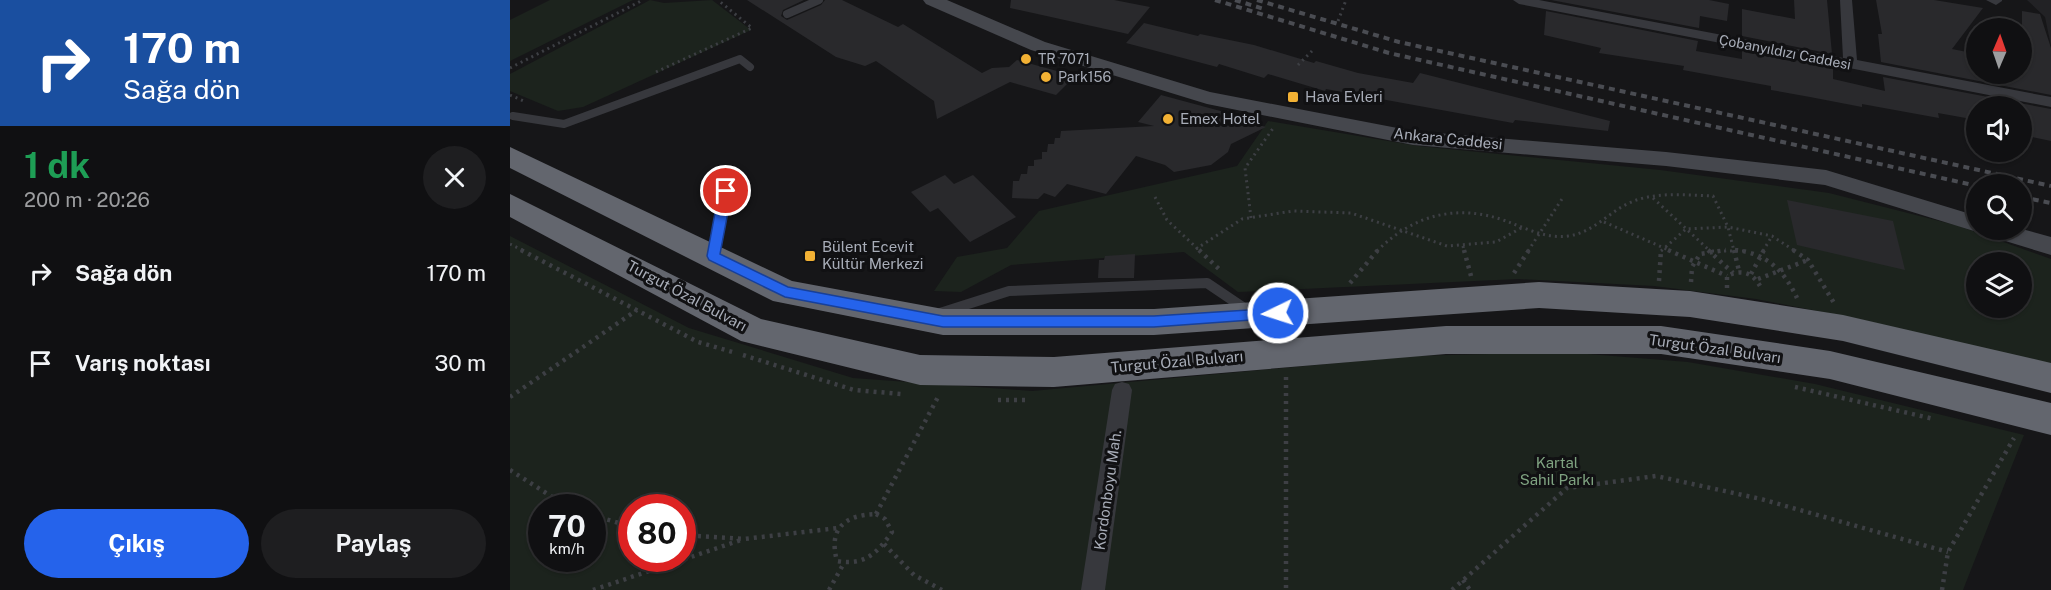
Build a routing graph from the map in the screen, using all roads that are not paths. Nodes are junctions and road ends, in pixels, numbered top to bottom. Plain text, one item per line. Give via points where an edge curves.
1 (819, 0) edge
2 (932, 0) edge
3 (1519, 0) edge
4 (1846, 0) edge
5 (787, 14) dead end
6 (1850, 65) junction
7 (750, 68) dead end
8 (2051, 102) edge
9 (511, 116) edge
10 (510, 156) edge
11 (726, 191) dead end
12 (510, 204) edge
13 (1966, 221) edge
14 (2031, 240) edge
15 (2051, 246) edge
16 (713, 256) junction
17 (2051, 378) edge
18 (1122, 390) dead end
19 (2051, 419) edge
20 (1093, 590) edge

1 - 5 lane
2 - 13 main road, Ankara Caddesi via 1038,46 1208,98 1413,138 1666,159 1826,178
3 - 6 street, Çobanyıldızı Caddesi
4 - 6 street
6 - 8 street, Çobanyıldızı Caddesi
7 - 9 lane via 740,59 564,124
10 - 16 highway
11 - 16 lane
12 - 19 highway, Turgut Özal Bulvarı via 753,331 920,370 1054,372 1446,340 1661,340 1830,365
14 - 15 main road
16 - 17 highway via 785,292 943,322 1142,322 1539,295 1690,304 1843,328
18 - 20 street, Kordonboyu Mah.

